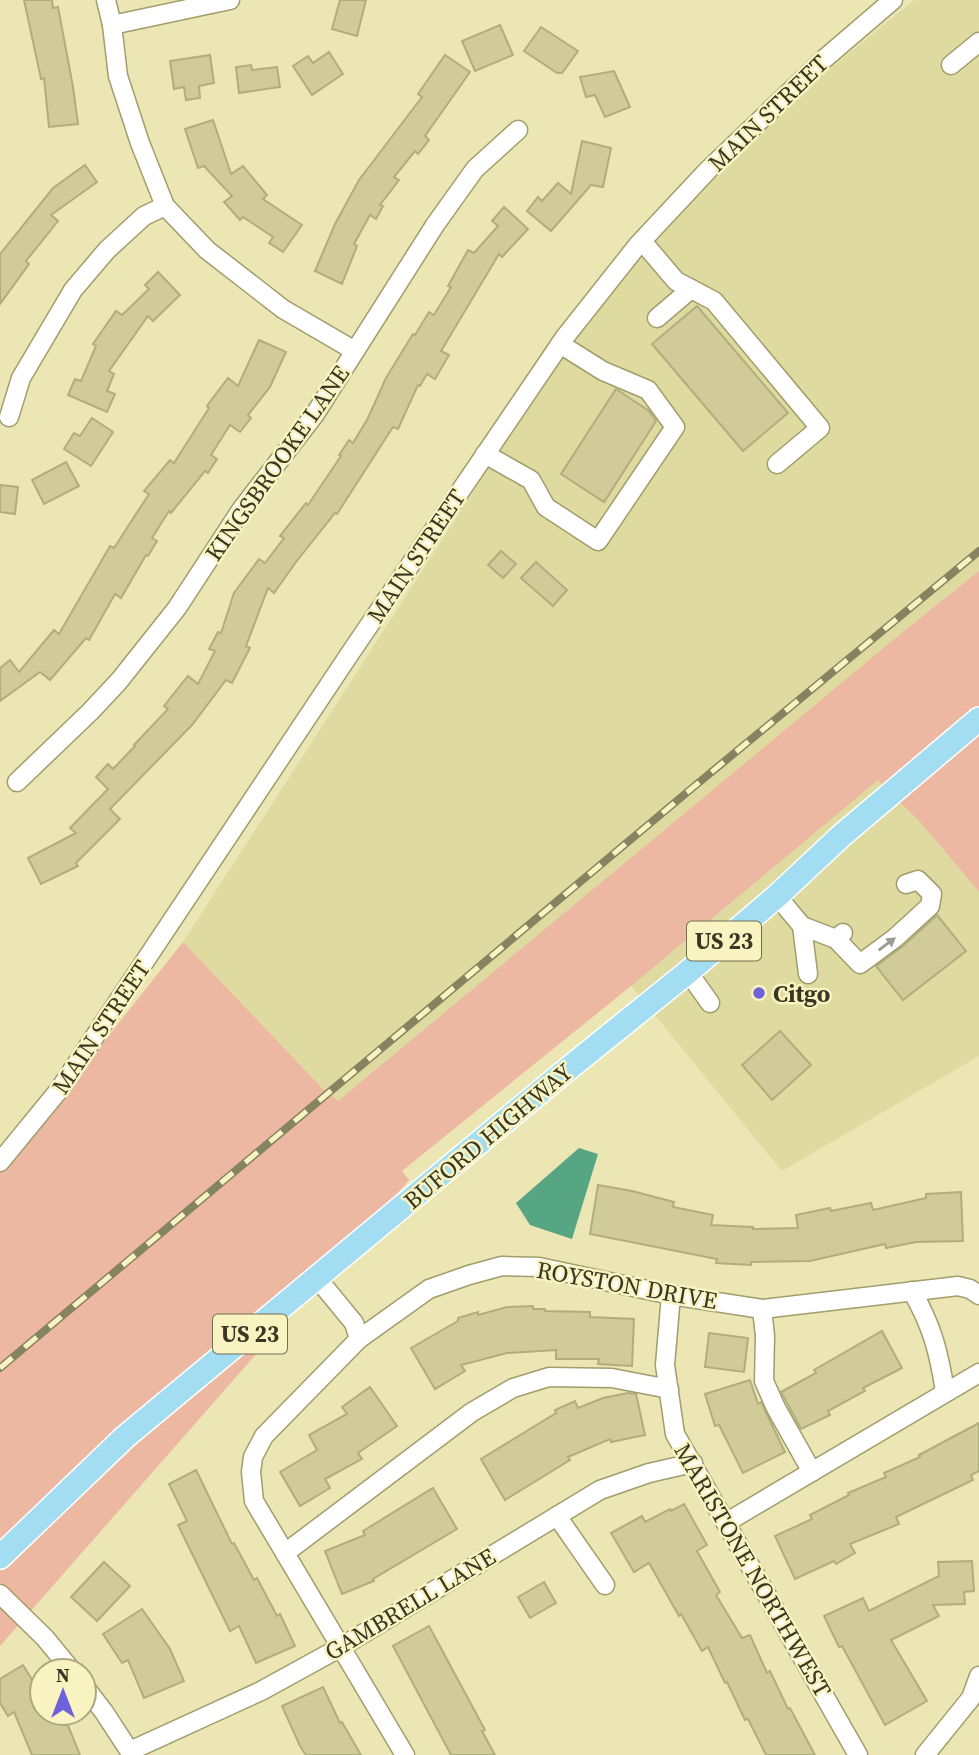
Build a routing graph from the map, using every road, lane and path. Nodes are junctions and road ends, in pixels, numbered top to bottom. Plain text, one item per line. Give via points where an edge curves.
1 (106, 0) edge
2 (230, 0) edge
3 (893, 0) edge
4 (112, 24) junction
5 (979, 42) edge
6 (951, 65) dead end
7 (518, 130) dead end
8 (164, 206) junction
9 (642, 241) junction
10 (691, 289) junction
11 (657, 318) dead end
12 (560, 344) junction
13 (355, 351) junction
14 (9, 417) dead end
15 (485, 454) junction
16 (777, 464) dead end
17 (979, 719) edge
18 (17, 782) dead end
19 (906, 884) dead end
20 (777, 896) junction
21 (802, 926) junction
22 (688, 972) junction
23 (808, 974) dead end
24 (710, 1003) dead end
25 (0, 1162) edge
26 (317, 1278) junction
27 (912, 1291) junction
28 (671, 1295) junction
29 (979, 1295) edge
30 (762, 1309) junction
31 (359, 1339) junction
32 (979, 1373) edge
33 (668, 1389) junction
34 (945, 1392) junction
35 (693, 1463) junction
36 (812, 1472) junction
37 (557, 1516) junction
38 (727, 1522) junction
39 (285, 1553) junction
40 (0, 1557) edge
41 (605, 1585) dead end
42 (0, 1594) edge
43 (341, 1647) junction
44 (61, 1657) edge
45 (979, 1676) edge
46 (98, 1704) edge
47 (131, 1753) edge
48 (405, 1755) edge
49 (858, 1755) edge
50 (925, 1755) edge

1 - 4 street
2 - 4 street
3 - 9 street, MAIN STREET via 764,116
4 - 8 street via 118,76
5 - 6 street
7 - 13 street, KINGSBROOKE LANE via 475,169
8 - 13 street via 207,250 283,309
8 - 14 street via 125,233 73,290 21,378
9 - 10 street via 676,281
9 - 12 street, MAIN STREET
10 - 11 street
10 - 16 street via 714,301 820,428
12 - 15 street, MAIN STREET
12 - 15 street via 603,371 649,390 675,427 598,541 546,507 531,480
13 - 18 street, KINGSBROOKE LANE via 177,608 97,704
15 - 25 street, MAIN STREET via 59,1090
17 - 20 main road, BUFORD HIGHWAY / US 23
21 -> 19 street via 840,935 860,964 930,906 932,894 919,880
20 - 21 street
20 - 22 main road, BUFORD HIGHWAY / US 23
21 - 23 street
22 - 24 street
22 - 26 main road, BUFORD HIGHWAY / US 23
26 - 31 street via 354,1323
26 - 40 main road, BUFORD HIGHWAY / US 23 via 125,1437
27 - 29 street, ROYSTON DRIVE via 958,1286
27 - 30 street, ROYSTON DRIVE
27 - 34 street via 936,1339
28 - 30 street, ROYSTON DRIVE
28 - 31 street, ROYSTON DRIVE via 549,1269 502,1266 429,1289
28 - 33 street, MARISTONE NORTHWEST
30 - 36 street via 764,1381
31 - 39 street, ROYSTON DRIVE via 264,1436 254,1457 254,1501
32 - 34 street
33 - 35 street, MARISTONE NORTHWEST via 675,1434
33 - 39 street via 612,1378 549,1377 513,1388 472,1412
34 - 36 street
35 - 37 street, GAMBRELL LANE via 617,1483
35 - 38 street, MARISTONE NORTHWEST
36 - 38 street
37 - 41 street
37 - 43 street, GAMBRELL LANE
38 - 49 street, MARISTONE NORTHWEST
39 - 43 street, ROYSTON DRIVE
42 - 44 street
43 - 47 street, GAMBRELL LANE
43 - 48 street, ROYSTON DRIVE
45 - 50 street via 971,1698
46 - 47 street

